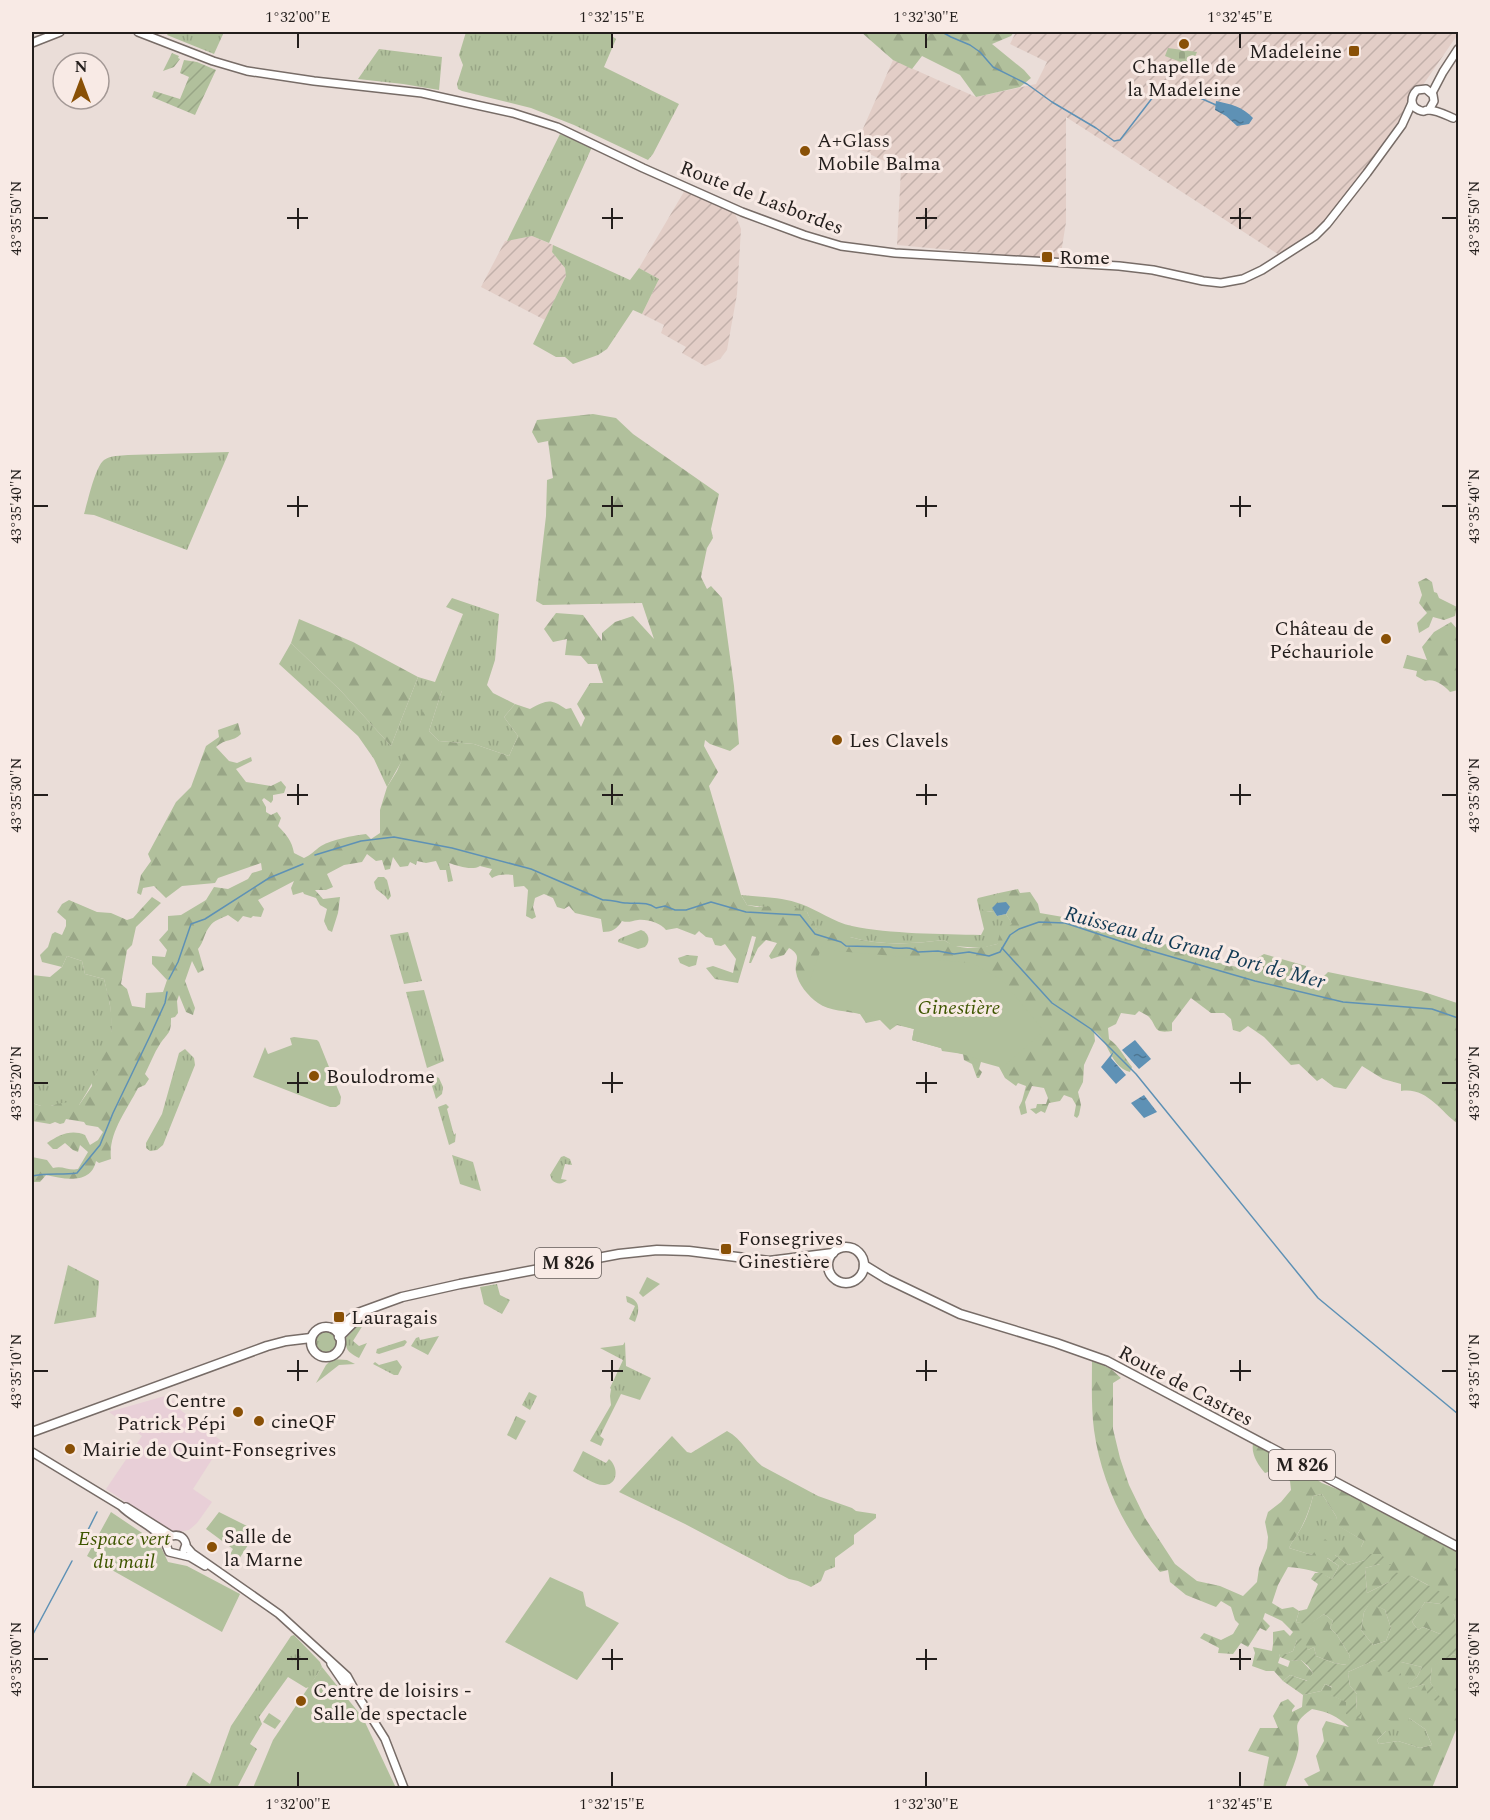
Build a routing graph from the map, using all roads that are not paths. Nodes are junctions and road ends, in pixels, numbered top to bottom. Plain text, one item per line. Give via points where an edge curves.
1 (60, 32) edge
2 (138, 32) edge
3 (32, 43) edge
4 (1458, 49) edge
5 (1443, 72) junction
6 (1426, 89) junction
7 (1433, 97) junction
8 (1412, 103) junction
9 (1419, 110) junction
10 (1429, 110) junction
11 (1456, 119) edge
12 (1402, 125) junction
13 (833, 1253) junction
14 (810, 1257) junction
15 (864, 1266) junction
16 (829, 1267) junction
17 (860, 1276) junction
18 (886, 1280) junction
19 (365, 1311) junction
20 (332, 1328) junction
21 (339, 1337) junction
22 (311, 1338) junction
23 (276, 1343) junction
24 (314, 1351) junction
25 (32, 1432) edge
26 (32, 1452) edge
27 (121, 1506) junction
28 (172, 1536) junction
29 (166, 1545) junction
30 (186, 1546) junction
31 (1458, 1547) edge
32 (177, 1555) junction
33 (218, 1572) junction
34 (404, 1787) edge

1 - 3 street
2 - 12 street, Route de Lasbordes via 247,71 422,93 513,113 564,130 742,212 841,246 895,253 1119,266 1213,283 1235,282 1252,275 1315,236 1338,212
4 - 5 street
5 - 6 street
5 - 7 street
6 - 7 street
6 - 8 street via 1415,92
7 - 10 street
7 - 11 street
8 - 9 street
8 - 12 street, Route de Lasbordes
9 - 10 street
9 - 12 street, Route de Lasbordes
10 - 11 street
13 - 14 main road, M 826
13 - 15 main road, M 826 via 852,1248 862,1256
13 - 16 main road
14 - 16 main road, M 826
14 - 19 main road, M 826 via 769,1261 689,1251 639,1251 460,1284
15 - 17 main road
15 - 18 main road, Route de Castres / M 826
16 - 17 main road, M 826 via 838,1281 850,1282
17 - 18 main road, Route de Castres / M 826
18 - 31 main road, Route de Castres / M 826 via 960,1314 1107,1361
19 - 20 main road, M 826
19 - 21 main road, M 826
20 - 21 main road
20 - 22 main road via 319,1329
21 - 24 main road via 340,1346 333,1354 321,1356
22 - 23 main road
22 - 24 main road
23 - 24 main road
23 - 25 main road
26 - 27 street
27 - 28 street
27 - 29 street via 158,1534
28 - 29 street
28 - 30 street via 182,1537
29 - 32 street
30 - 32 street
30 - 33 street
32 - 33 street
33 - 34 street via 279,1614 327,1658 386,1739

